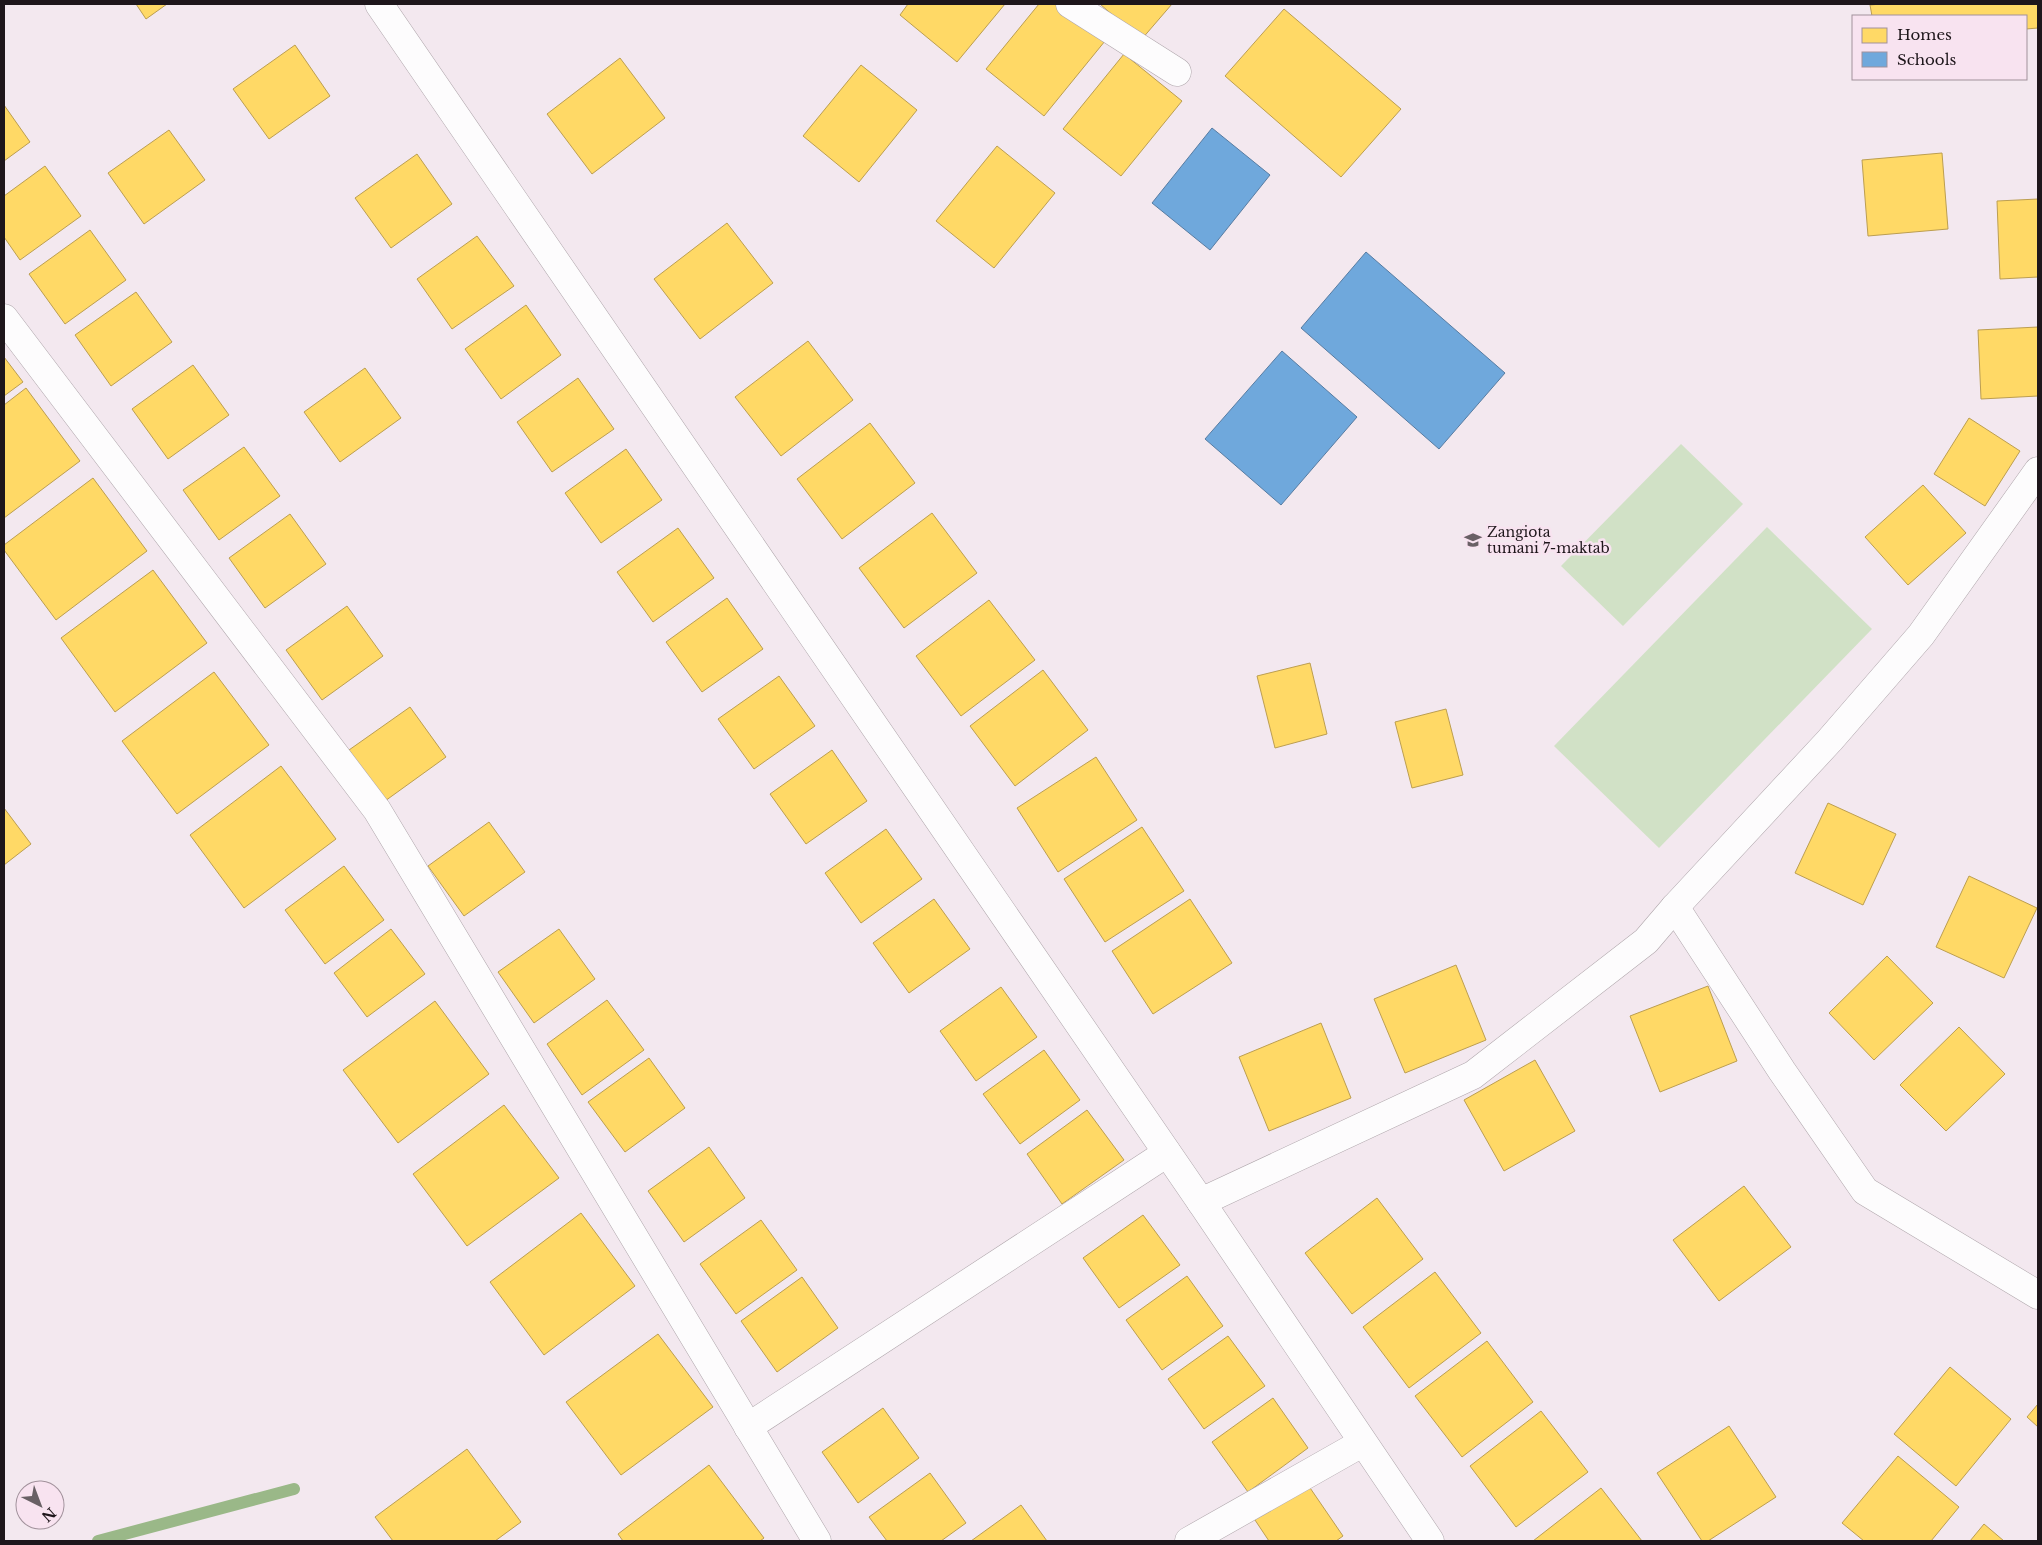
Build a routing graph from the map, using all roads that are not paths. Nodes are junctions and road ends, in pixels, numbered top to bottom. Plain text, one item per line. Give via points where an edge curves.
1 (379, 4) edge
2 (1070, 4) edge
3 (1177, 72) dead end
4 (4, 318) edge
5 (2038, 471) edge
6 (1675, 907) junction
7 (1167, 1153) junction
8 (1201, 1202) junction
9 (2038, 1295) edge
10 (748, 1427) junction
11 (1362, 1443) junction
12 (817, 1541) edge
13 (1189, 1541) edge
14 (1430, 1541) edge

1 - 7 street
2 - 3 street
4 - 10 street via 377,810
5 - 6 street via 1921,635 1830,740
6 - 8 street via 1646,941 1473,1075
6 - 9 street via 1865,1191
7 - 8 street
7 - 10 street
8 - 11 street
10 - 12 street
11 - 13 street
11 - 14 street

